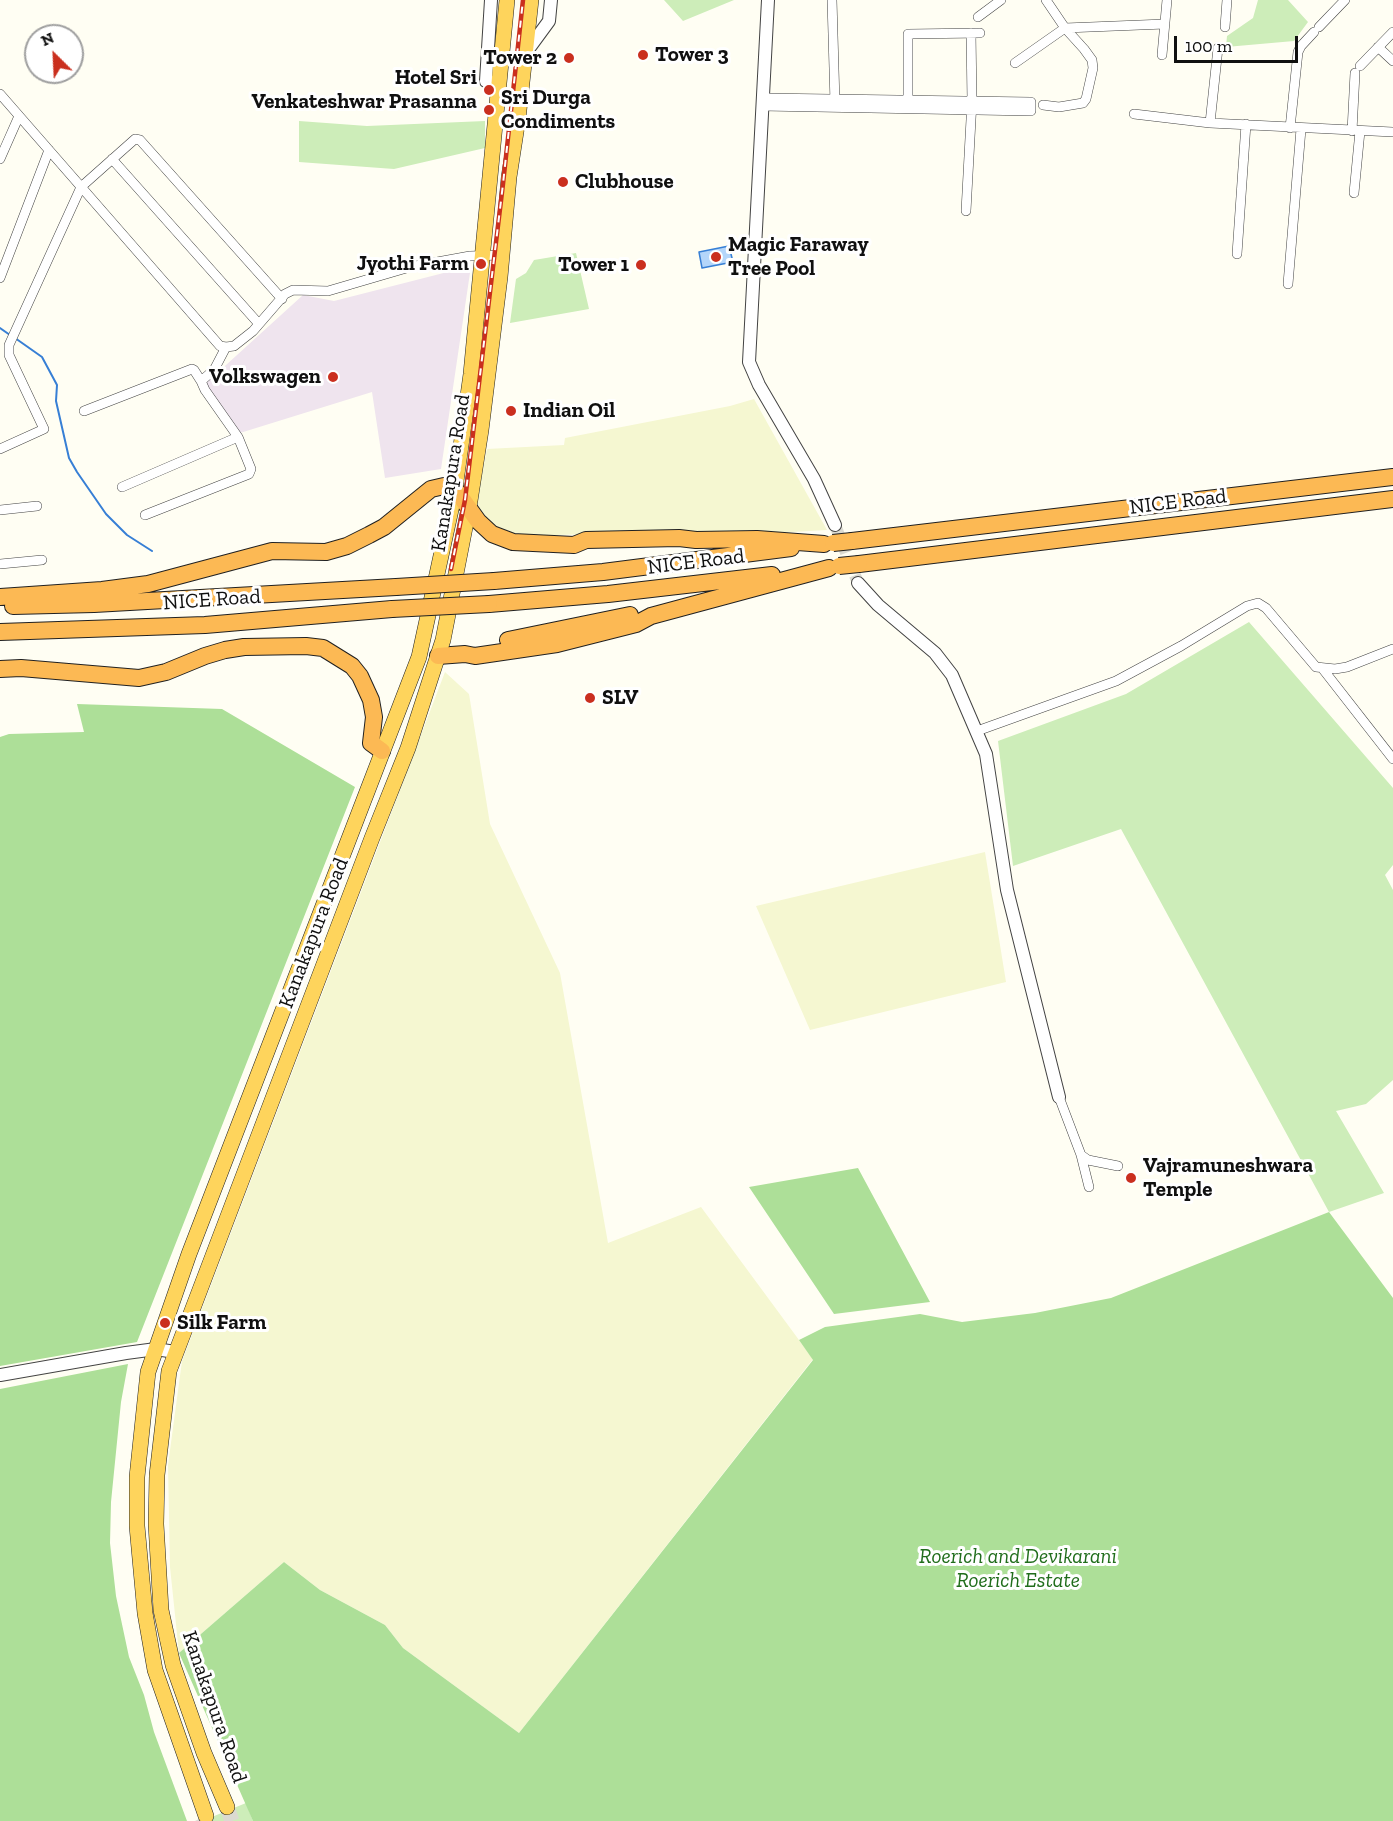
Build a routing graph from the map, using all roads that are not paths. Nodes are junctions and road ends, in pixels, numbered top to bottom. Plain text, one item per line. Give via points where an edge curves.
1 (491, 0) edge
2 (507, 0) edge
3 (531, 0) edge
4 (551, 0) edge
5 (768, 0) edge
6 (832, 0) edge
7 (1001, 0) edge
8 (1046, 0) edge
9 (1167, 0) edge
10 (1227, 0) edge
11 (1345, 0) edge
12 (978, 17) dead end
13 (1165, 24) junction
14 (1065, 27) junction
15 (1225, 27) dead end
16 (1393, 32) edge
17 (1378, 47) junction
18 (1218, 48) dead end
19 (1162, 55) dead end
20 (525, 57) junction
21 (1393, 61) edge
22 (1015, 63) dead end
23 (498, 84) junction
24 (0, 94) edge
25 (763, 102) junction
26 (835, 103) junction
27 (908, 105) junction
28 (1043, 105) dead end
29 (972, 106) junction
30 (1134, 114) dead end
31 (19, 117) junction
32 (1210, 123) junction
33 (1246, 124) junction
34 (1290, 128) junction
35 (1301, 129) junction
36 (1356, 131) junction
37 (1393, 132) edge
38 (49, 150) junction
39 (0, 159) edge
40 (112, 159) junction
41 (81, 187) junction
42 (1354, 193) dead end
43 (966, 211) dead end
44 (1238, 254) dead end
45 (482, 255) junction
46 (502, 255) junction
47 (0, 278) edge
48 (1288, 284) dead end
49 (282, 298) junction
50 (259, 324) junction
51 (226, 347) junction
52 (201, 381) junction
53 (84, 411) dead end
54 (0, 437) edge
55 (238, 437) junction
56 (2, 448) edge
57 (1393, 477) edge
58 (122, 487) dead end
59 (455, 489) junction
60 (1393, 500) edge
61 (37, 506) dead end
62 (469, 507) junction
63 (0, 510) edge
64 (145, 515) dead end
65 (835, 525) tunnel mouth
66 (828, 543) junction
67 (42, 560) dead end
68 (0, 564) edge
69 (834, 567) junction
70 (858, 583) tunnel mouth
71 (0, 597) edge
72 (0, 606) edge
73 (0, 632) edge
74 (1393, 649) edge
75 (438, 656) junction
76 (1322, 668) junction
77 (0, 669) edge
78 (977, 731) junction
79 (382, 751) junction
80 (1393, 759) edge
81 (346, 848) junction
82 (366, 853) junction
83 (1059, 1097) joint
84 (1081, 1155) junction
85 (1119, 1166) dead end
86 (1089, 1187) dead end
87 (156, 1349) junction
88 (175, 1352) junction
89 (0, 1375) edge
90 (227, 1807) tunnel mouth
91 (203, 1817) dead end

1 - 23 street, Kanakapura Road via 486,81
2 - 23 highway, Kanakapura Road
3 - 20 highway, Kanakapura Road
4 - 20 street, Kanakapura Road via 549,21
5 - 25 street
6 - 26 street
7 - 12 street
8 - 14 street
9 - 13 street
10 - 15 street
11 - 34 street via 1298,52
13 - 14 street
13 - 19 street
14 - 22 street
14 - 28 street via 1092,60 1094,68 1086,99 1059,107
16 - 17 street
17 - 21 street
17 - 36 street via 1357,70
18 - 32 street
20 - 46 highway, Kanakapura Road
23 - 45 highway, Kanakapura Road
24 - 31 street
25 - 26 street
25 - 65 street via 749,362
26 - 27 street
27 - 29 street
27 - 29 street via 908,34 975,33
29 - 29 street via 1031,102 1031,111
29 - 43 street
30 - 32 street
31 - 38 street
31 - 39 street
32 - 33 street
33 - 34 street
33 - 44 street
34 - 35 street
35 - 36 street
35 - 48 street
36 - 37 street
36 - 42 street
38 - 41 street
38 - 47 street
40 - 41 street
40 - 49 street via 135,139 140,140
40 - 50 street
41 - 51 street via 220,346
41 - 56 street via 9,345 9,355 44,429
45 - 46 street
45 - 49 street via 410,267 328,291 293,290
45 - 59 highway, Kanakapura Road
46 - 62 highway, Kanakapura Road
49 - 50 street
50 - 51 street via 234,346
51 - 52 street via 213,370
52 - 53 street via 192,369
52 - 55 street
54 - 56 street
55 - 58 street
55 - 64 street via 251,470 249,474
57 - 66 highway, NICE Road, bridge
59 - 62 highway
59 - 71 highway via 431,489 384,527 357,542 326,552 272,551 148,584
59 - 79 highway, Kanakapura Road via 419,657
60 - 69 highway, NICE Road, bridge
61 - 63 street
62 - 66 highway via 478,521 513,542 574,545 586,540 679,538
62 - 75 highway, Kanakapura Road
66 - 72 highway, NICE Road, bridge via 603,572 494,581
67 - 68 street
69 - 73 highway, NICE Road, bridge via 489,604 205,625
69 - 75 highway via 557,644 475,657
70 - 78 street via 935,653 952,675
74 - 76 street via 1347,667
75 - 82 highway, Kanakapura Road via 408,748
76 - 78 street via 1316,667 1258,603 1116,681
76 - 80 street
77 - 79 highway via 138,678 235,649 323,648 352,666 360,676 374,717 370,743
78 - 83 street via 986,754 1007,890
79 - 81 highway, Kanakapura Road
81 - 82 highway
81 - 87 highway, Kanakapura Road
82 - 88 highway, Kanakapura Road
83 - 84 street
84 - 85 street
84 - 86 street
87 - 88 street
87 - 89 street
87 - 91 highway, Kanakapura Road via 148,1372 137,1477 137,1526 155,1670
88 - 90 highway, Kanakapura Road via 169,1371 157,1475 161,1610 173,1665

